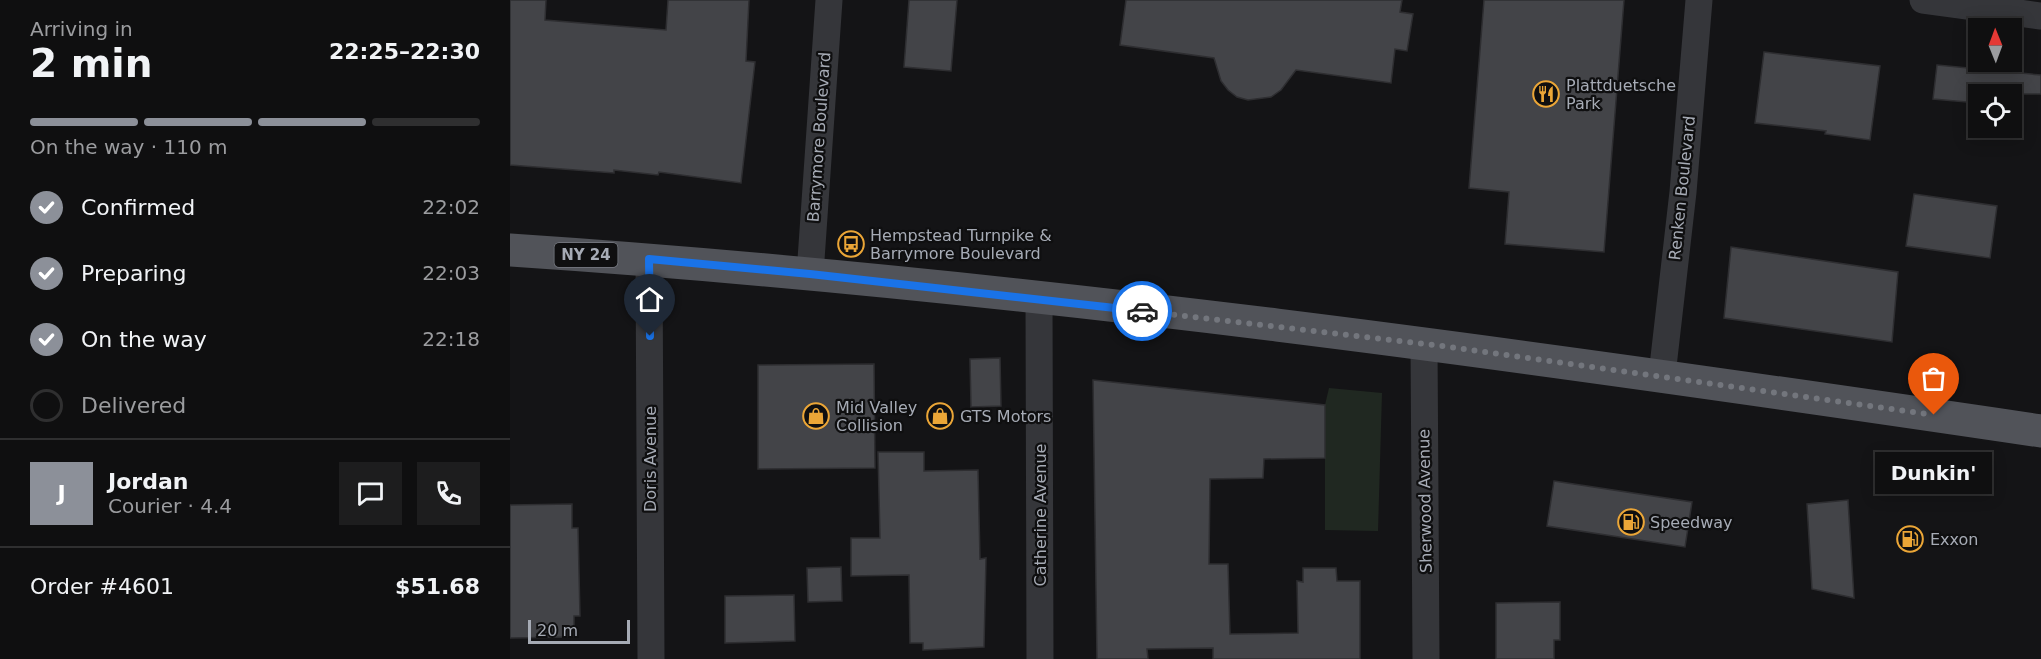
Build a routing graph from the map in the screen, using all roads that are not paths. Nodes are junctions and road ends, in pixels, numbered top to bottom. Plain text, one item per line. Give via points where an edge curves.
1 (829, 0) edge
2 (1699, 0) edge
3 (1923, 0) edge
4 (2041, 16) edge
5 (510, 250) edge
6 (649, 259) junction
7 (810, 274) junction
8 (1039, 299) junction
9 (1424, 344) junction
10 (1662, 375) junction
11 (2041, 431) edge
12 (651, 659) edge
13 (1040, 659) edge
14 (1426, 659) edge

1 - 7 street, Barrymore Boulevard
2 - 10 street, Renken Boulevard
3 - 4 street
5 - 6 main road, NY 24
6 - 7 main road, NY 24
6 - 12 street, Doris Avenue
7 - 8 main road, NY 24
8 - 9 main road, NY 24
8 - 13 street, Catherine Avenue
9 - 10 main road, NY 24
9 - 14 street, Sherwood Avenue
10 - 11 main road, NY 24

